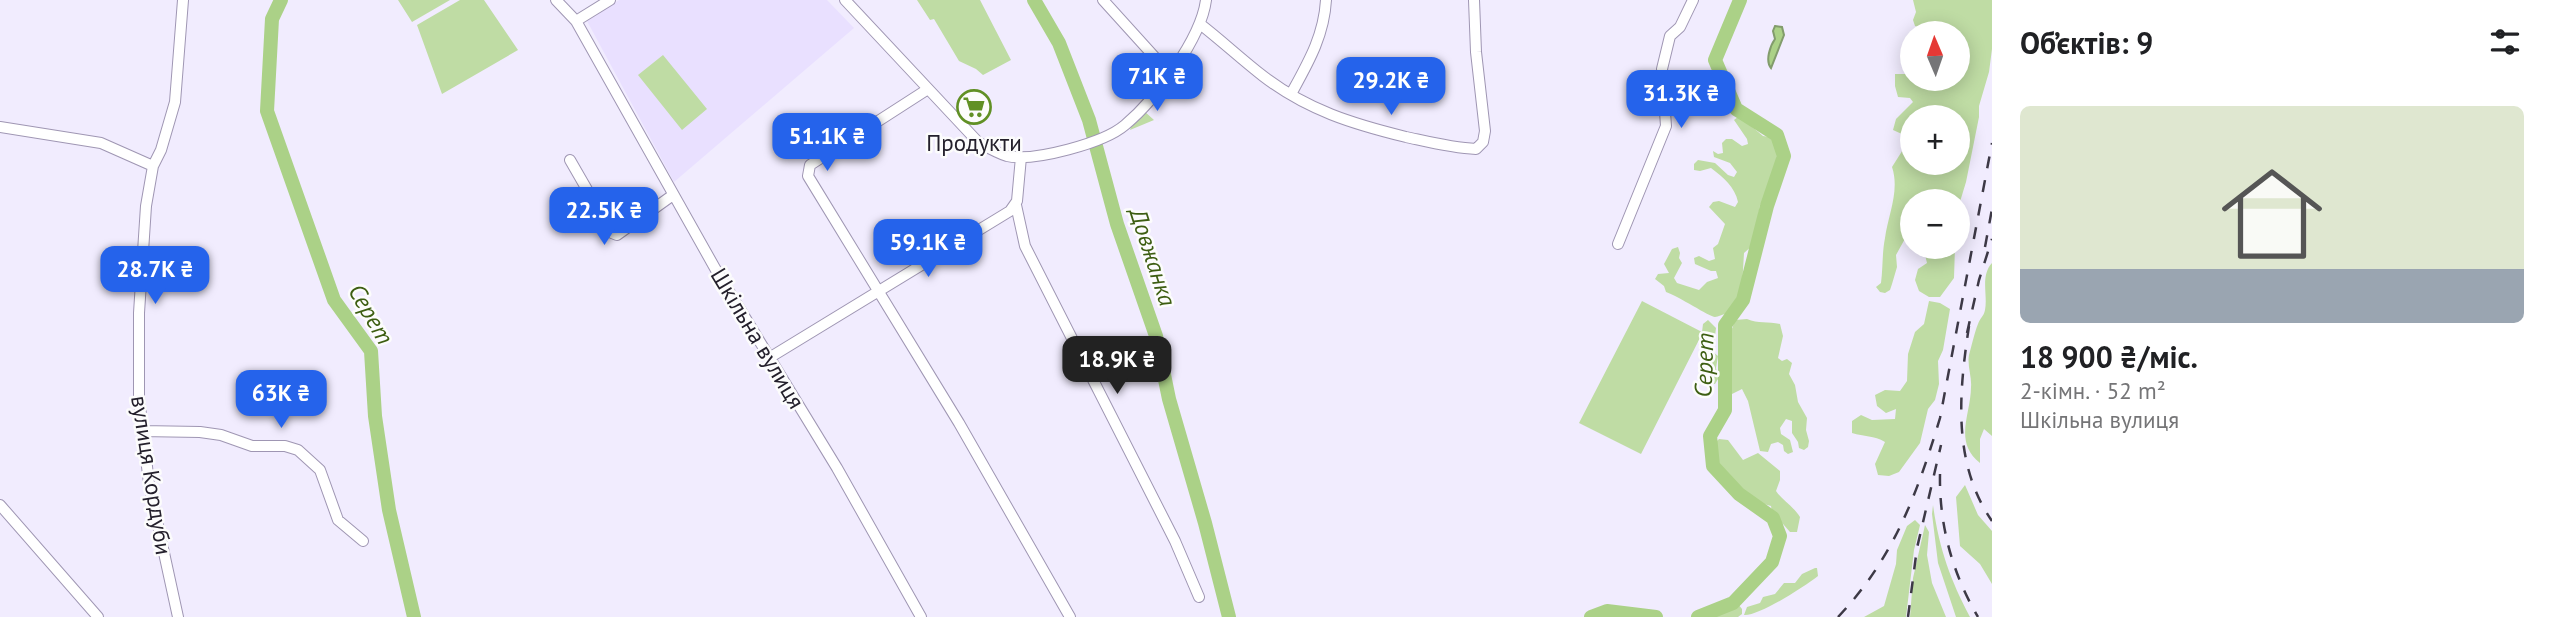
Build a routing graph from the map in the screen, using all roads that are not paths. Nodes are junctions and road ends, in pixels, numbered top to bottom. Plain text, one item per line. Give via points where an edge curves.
1 (183, 0) edge
2 (556, 0) edge
3 (610, 0) edge
4 (845, 0) edge
5 (1103, 0) edge
6 (1206, 0) edge
7 (1326, 0) edge
8 (1474, 0) edge
9 (1693, 0) edge
10 (576, 21) junction
11 (1200, 24) junction
12 (1170, 74) junction
13 (928, 89) junction
14 (1291, 94) junction
15 (0, 127) edge
16 (1021, 157) junction
17 (569, 160) dead end
18 (153, 166) junction
19 (673, 195) junction
20 (1016, 205) junction
21 (1618, 244) dead end
22 (878, 291) junction
23 (769, 358) junction
24 (141, 431) junction
25 (0, 505) edge
26 (363, 541) dead end
27 (1199, 597) dead end
28 (98, 617) edge
29 (178, 617) edge
30 (922, 617) edge
31 (1070, 617) edge

1 - 18 street, вулиця Кордуби via 175,102
2 - 10 street, Шкільна вулиця
3 - 10 street
4 - 13 street
5 - 12 street
6 - 11 street
7 - 14 street via 1318,44
8 - 14 street via 1485,131 1476,149 1364,127 1326,115
9 - 21 street via 1680,27 1670,36 1662,69 1666,126
10 - 19 street, Шкільна вулиця
11 - 12 street
11 - 14 street
12 - 16 street via 1125,125 1104,138
13 - 16 street via 978,142
13 - 22 street via 808,170 811,183
15 - 18 street via 101,143
16 - 20 street
17 - 19 street via 617,236
18 - 24 street, вулиця Кордуби via 139,313
19 - 23 street, Шкільна вулиця
20 - 22 street
20 - 27 street via 1024,246 1175,541
22 - 23 street
22 - 31 street
23 - 30 street, Шкільна вулиця
24 - 26 street via 200,432 252,446 298,450 320,470 338,520
24 - 29 street, вулиця Кордуби
25 - 28 street

